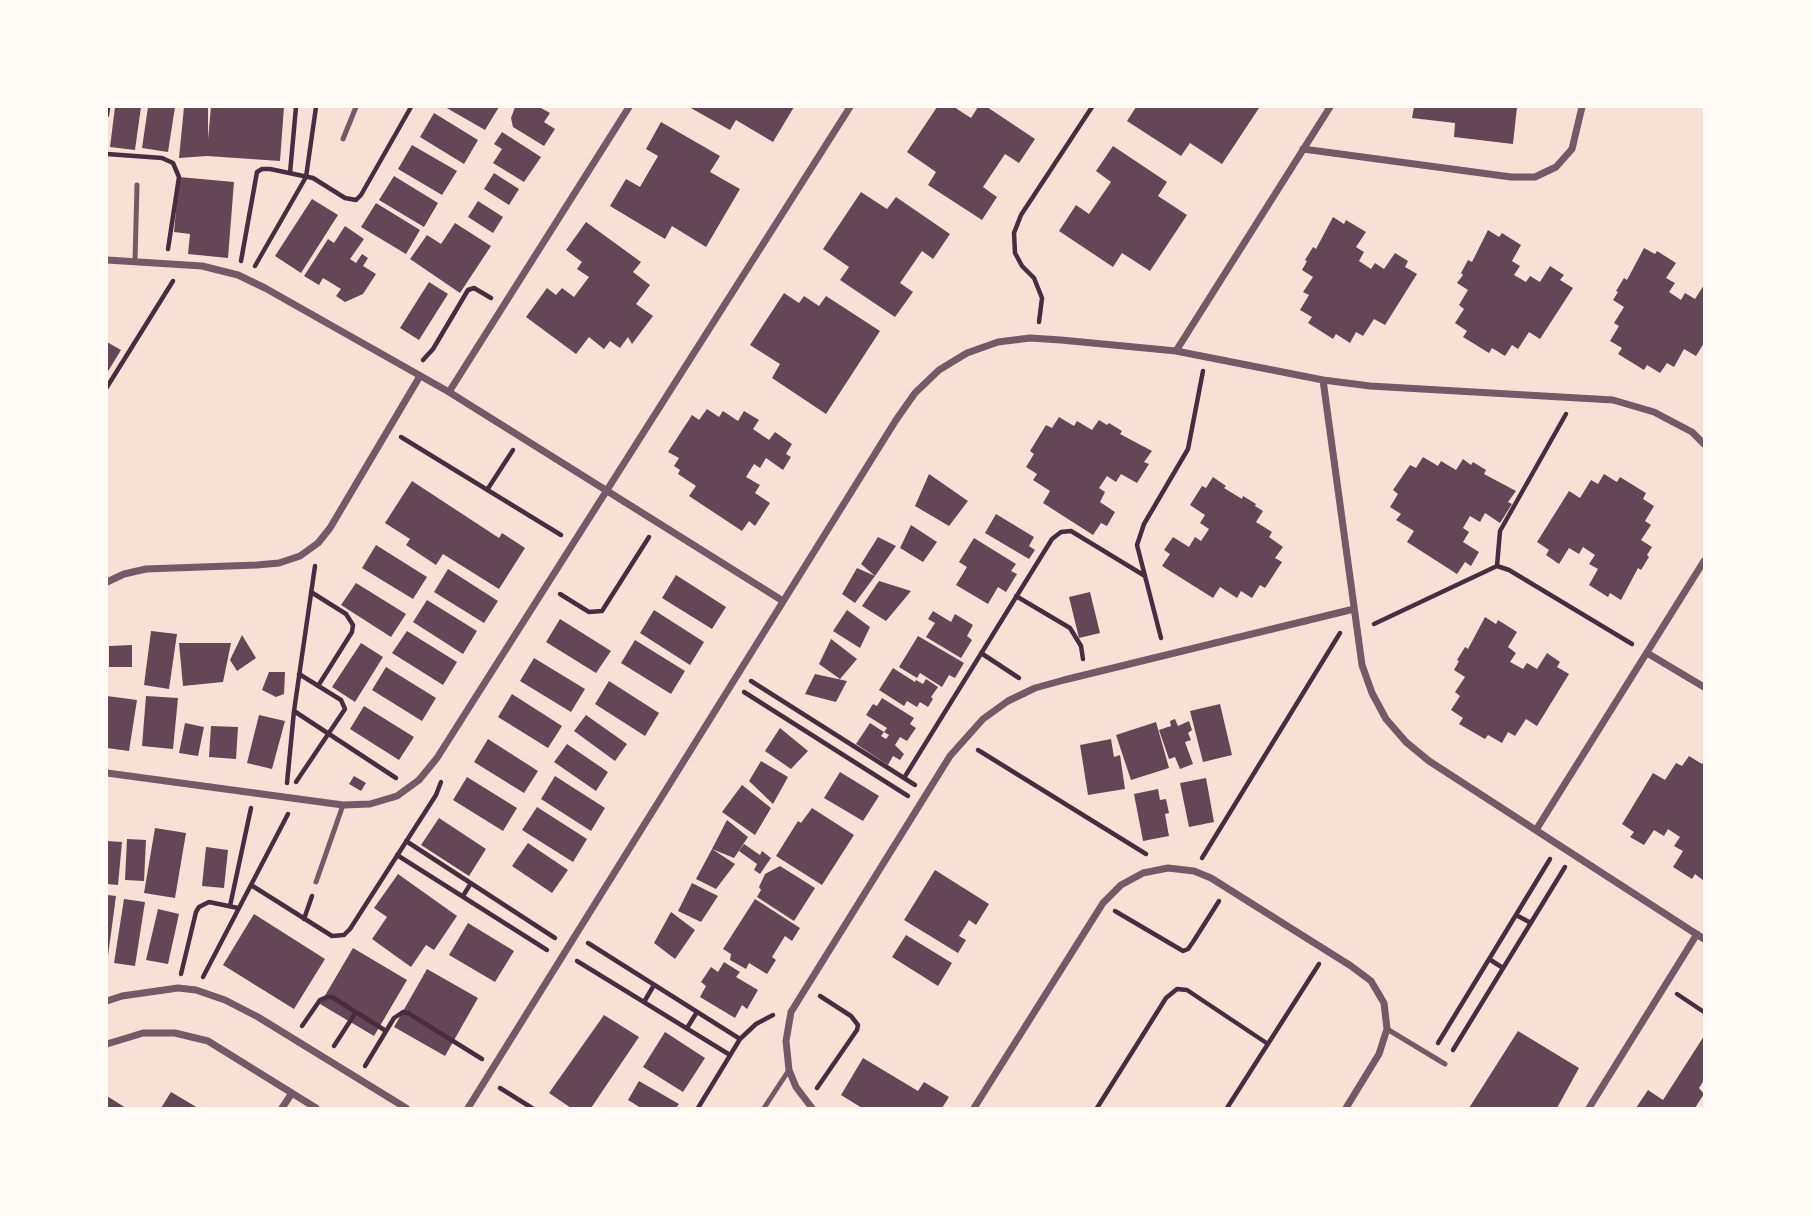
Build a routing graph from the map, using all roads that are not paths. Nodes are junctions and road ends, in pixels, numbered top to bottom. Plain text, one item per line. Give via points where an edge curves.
1 (356, 107) edge
2 (629, 107) edge
3 (850, 107) edge
4 (1330, 107) edge
5 (1582, 107) edge
6 (343, 139) dead end
7 (1303, 149) junction
8 (137, 185) dead end
9 (107, 260) edge
10 (135, 261) junction
11 (1175, 351) junction
12 (417, 374) junction
13 (1323, 380) junction
14 (449, 392) junction
15 (1704, 444) edge
16 (605, 489) junction
17 (1704, 561) edge
18 (107, 582) edge
19 (783, 601) junction
20 (1354, 609) junction
21 (1647, 653) junction
22 (1704, 687) edge
23 (107, 773) edge
24 (343, 805) junction
25 (1536, 830) junction
26 (316, 882) road end
27 (1697, 934) junction
28 (1704, 939) edge
29 (107, 1000) edge
30 (1387, 1029) junction
31 (107, 1044) edge
32 (1444, 1064) road end
33 (789, 1070) junction
34 (292, 1093) junction
35 (809, 1105) edge
36 (282, 1108) edge
37 (316, 1108) edge
38 (406, 1108) edge
39 (468, 1108) edge
40 (764, 1108) edge
41 (974, 1108) edge
42 (1346, 1108) edge
43 (1589, 1108) edge

1 - 6 lane
2 - 14 street
3 - 16 street
4 - 7 street
5 - 7 street via 1572,149 1556,167 1535,177
7 - 11 street
8 - 10 lane
9 - 10 street
10 - 12 street via 238,275
11 - 13 street
11 - 19 street via 1030,338 998,342 939,370 915,393
12 - 14 street
12 - 18 street via 330,528 300,556 279,563 146,569
13 - 15 street via 1613,400 1654,412 1692,432
13 - 20 street
14 - 16 street
16 - 19 street
16 - 24 street via 419,780 397,796
17 - 21 street
19 - 39 street
20 - 25 street via 1362,666 1386,719 1429,761
20 - 33 street via 1035,688 984,719 962,740 927,792 791,1012 786,1041
21 - 22 street
21 - 25 street
23 - 24 street
24 - 26 lane
25 - 27 street
27 - 28 street
27 - 43 street
29 - 38 street via 178,988 225,1000
30 - 32 lane
30 - 41 street via 1384,1003 1371,981 1227,888 1194,871 1168,868 1143,873 1121,885 1103,903
30 - 42 street via 1379,1054
31 - 34 street via 143,1033 197,1038
33 - 35 street
33 - 40 lane
34 - 36 street
34 - 37 street

